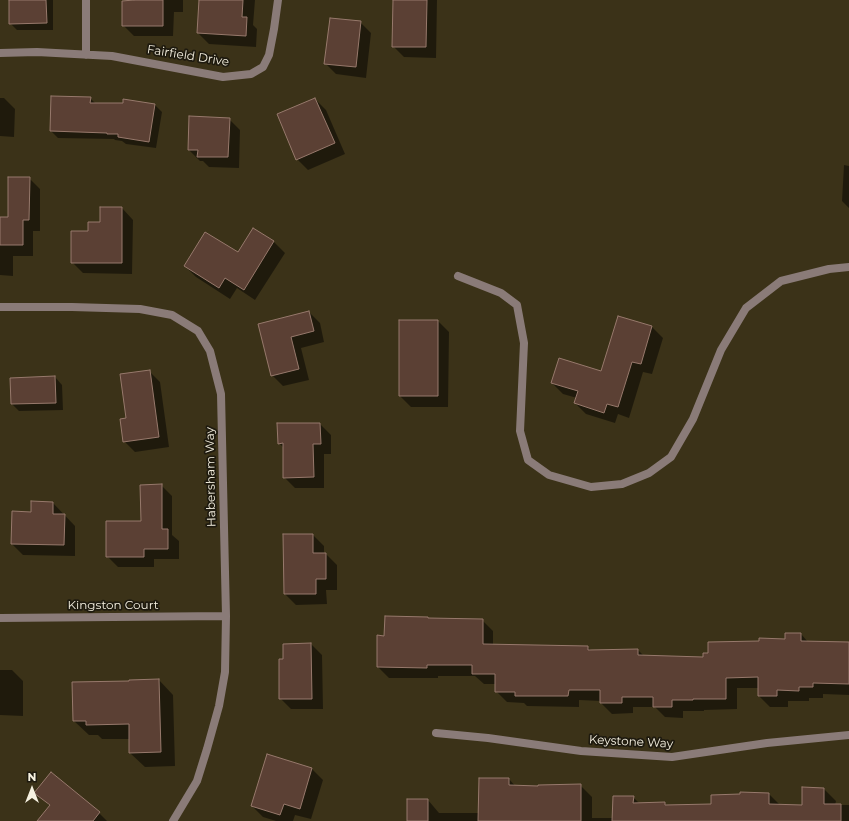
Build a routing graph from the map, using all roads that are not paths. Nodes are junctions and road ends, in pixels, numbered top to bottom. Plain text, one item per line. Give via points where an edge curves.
1 (86, 0) edge
2 (278, 0) edge
3 (0, 52) edge
4 (86, 55) junction
5 (849, 267) edge
6 (458, 276) dead end
7 (0, 307) edge
8 (226, 616) junction
9 (0, 618) edge
10 (436, 733) dead end
11 (849, 735) edge
12 (173, 821) edge

1 - 4 street
2 - 4 street, Fairfield Drive via 269,55 263,67 251,74 223,76 112,56
3 - 4 street, Fairfield Drive
5 - 6 street via 829,269 782,281 746,308 721,350 693,419 672,457 649,473 622,484 591,487 549,475 528,460 520,431 524,343 517,305 502,293
7 - 8 street, Habersham Way via 140,309 172,315 198,331 210,351 221,394
8 - 9 street, Kingston Court
8 - 12 street, Habersham Way via 225,672 208,749 197,781
10 - 11 street, Keystone Way via 581,751 672,757 767,743

